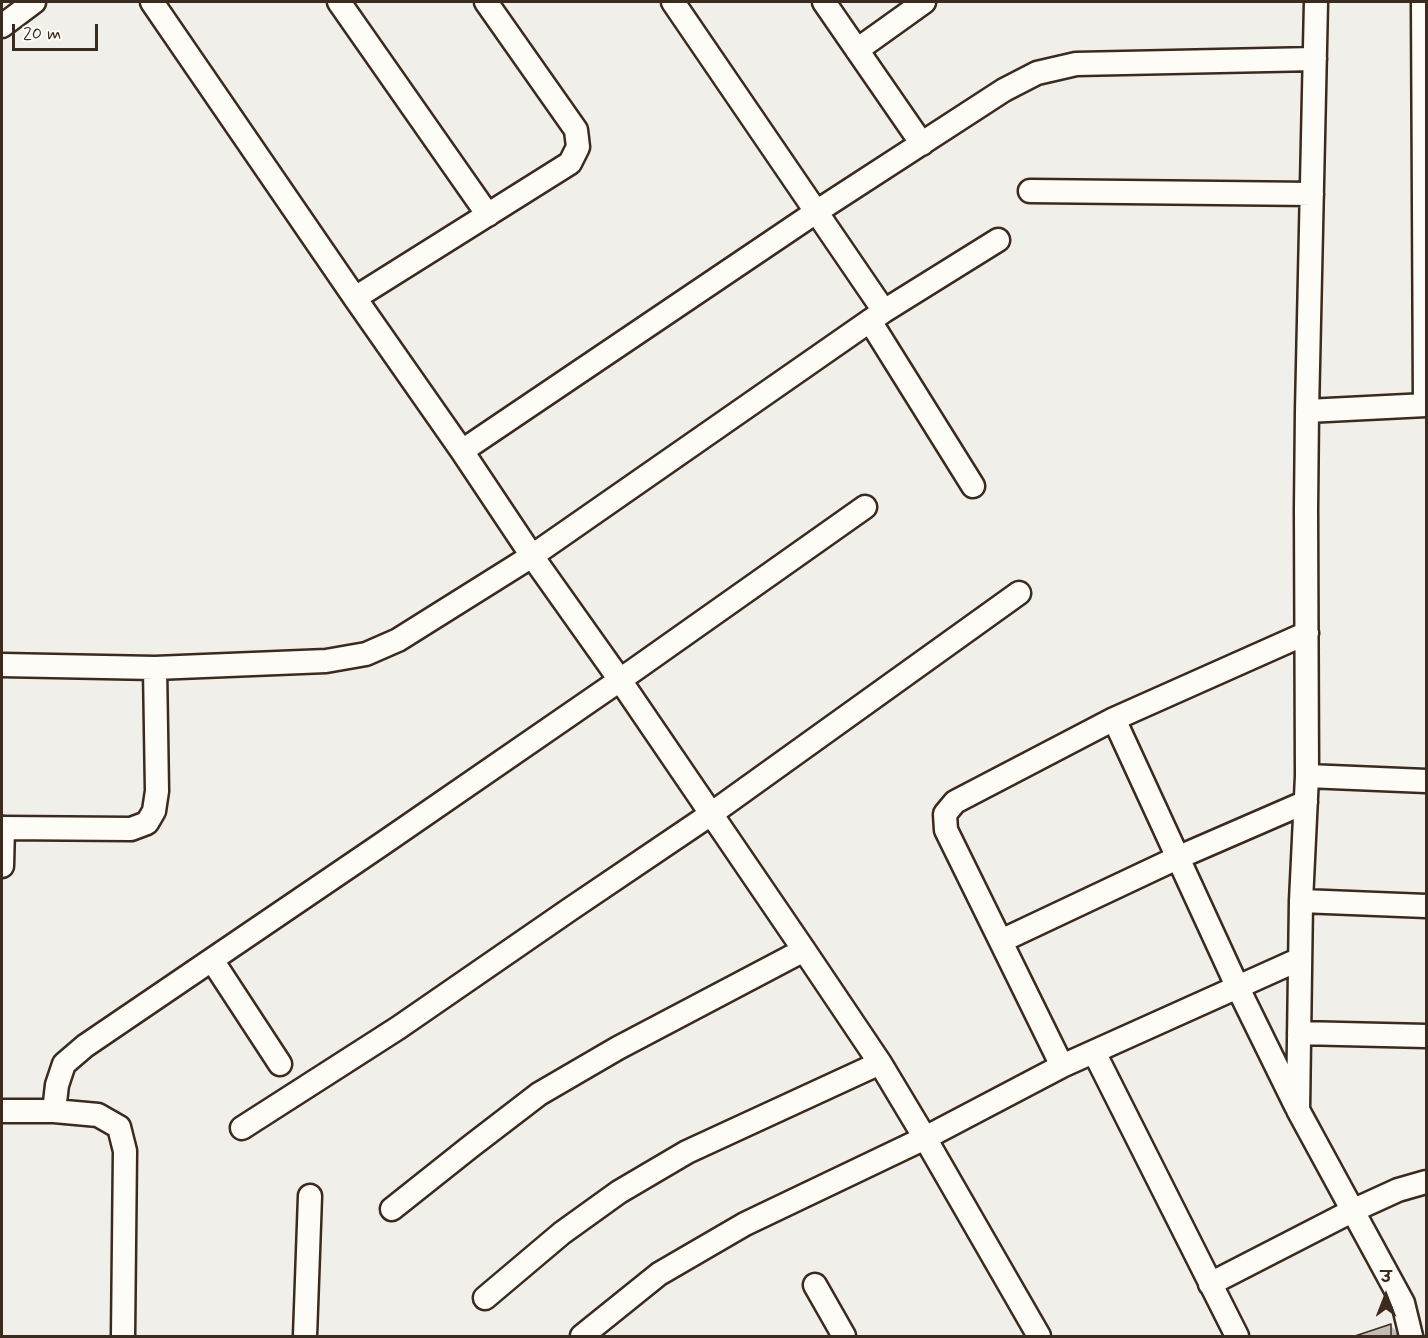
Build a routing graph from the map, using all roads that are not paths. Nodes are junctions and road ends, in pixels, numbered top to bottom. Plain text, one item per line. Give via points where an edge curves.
1 (152, 2) edge
2 (339, 2) edge
3 (486, 2) edge
4 (673, 2) edge
5 (824, 2) edge
6 (924, 2) edge
7 (1316, 2) edge
8 (1423, 2) edge
9 (30, 3) edge
10 (2, 26) edge
11 (857, 50) junction
12 (1315, 58) junction
13 (922, 144) junction
14 (1030, 191) dead end
15 (1312, 194) junction
16 (816, 212) junction
17 (488, 215) junction
18 (998, 240) dead end
19 (355, 298) junction
20 (877, 316) junction
21 (1426, 405) edge
22 (1307, 411) junction
23 (462, 451) junction
24 (973, 486) dead end
25 (865, 507) dead end
26 (532, 556) junction
27 (1019, 592) dead end
28 (1307, 633) junction
29 (2, 665) edge
30 (155, 668) junction
31 (620, 680) junction
32 (1114, 719) junction
33 (1307, 776) junction
34 (1426, 781) edge
35 (1306, 802) junction
36 (711, 814) junction
37 (2, 828) edge
38 (1177, 858) junction
39 (2, 866) edge
40 (1301, 902) junction
41 (1426, 906) edge
42 (1001, 941) junction
43 (804, 950) junction
44 (1300, 958) junction
45 (212, 960) junction
46 (1237, 986) junction
47 (1299, 1033) junction
48 (1426, 1035) edge
49 (1094, 1052) junction
50 (880, 1063) junction
51 (280, 1064) dead end
52 (1062, 1066) junction
53 (1298, 1110) junction
54 (2, 1111) edge
55 (54, 1111) junction
56 (242, 1128) dead end
57 (924, 1138) junction
58 (1426, 1182) edge
59 (310, 1196) dead end
60 (392, 1209) dead end
61 (1352, 1211) junction
62 (1210, 1284) junction
63 (815, 1285) dead end
64 (485, 1298) dead end
65 (123, 1336) edge
66 (305, 1336) edge
67 (582, 1336) edge
68 (844, 1336) edge
69 (1039, 1336) edge
70 (1237, 1336) edge
71 (1411, 1336) edge

1 - 19 street
2 - 17 street
3 - 17 street via 576,130 578,147 570,163
4 - 16 street
5 - 11 street
6 - 11 street
7 - 12 street
8 - 21 street
9 - 10 street
11 - 13 street
12 - 13 street via 1076,64 1020,81
12 - 15 street
13 - 16 street
14 - 15 street
15 - 22 street
16 - 20 street
16 - 23 street
17 - 19 street
18 - 20 street
19 - 23 street
20 - 24 street
20 - 26 street
21 - 22 street
22 - 28 street
23 - 26 street
25 - 31 street
26 - 30 street via 398,640 366,654 326,661
26 - 31 street
27 - 36 street
28 - 32 street
28 - 33 street
29 - 30 street
30 - 37 street via 157,790 154,811 147,823 131,829
31 - 36 street
31 - 45 street
32 - 38 street
32 - 42 street via 955,802 945,814 946,830
33 - 34 street
33 - 35 street
35 - 38 street
35 - 40 street
36 - 43 street
36 - 56 street via 398,1028
37 - 39 street
38 - 42 street
38 - 46 street
40 - 41 street
40 - 44 street
42 - 52 street
43 - 50 street
43 - 60 street via 539,1094
44 - 46 street
44 - 47 street
45 - 51 street
45 - 55 street via 64,1064
46 - 49 street
46 - 53 street
47 - 48 street
47 - 53 street
49 - 52 street
49 - 62 street
50 - 57 street
50 - 64 street via 687,1152 619,1192 562,1233
52 - 57 street
53 - 61 street
54 - 55 street
55 - 65 street via 98,1115 119,1127 124,1151
57 - 67 street via 745,1224 659,1274
57 - 69 street
58 - 61 street
59 - 66 street
61 - 62 street
61 - 71 street via 1403,1303
62 - 70 street
63 - 68 street

